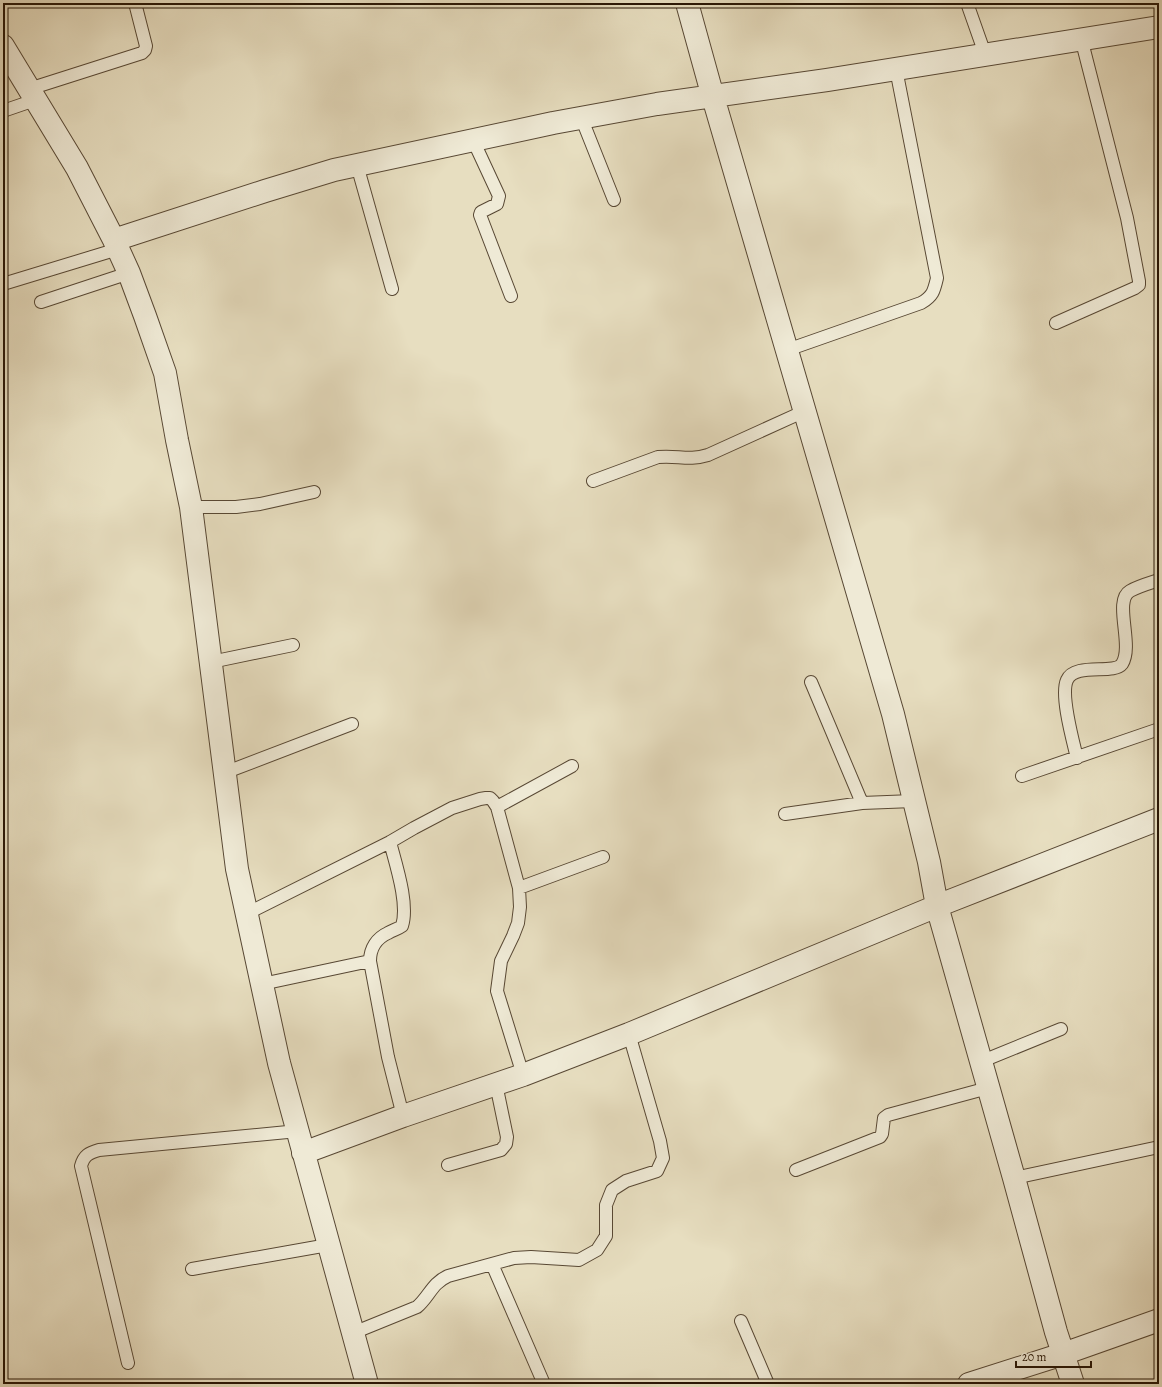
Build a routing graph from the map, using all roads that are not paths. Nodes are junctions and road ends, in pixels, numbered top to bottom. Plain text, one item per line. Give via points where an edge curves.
1 (135, 3) edge
2 (687, 3) edge
3 (967, 3) edge
4 (1159, 26) edge
5 (1081, 38) junction
6 (3, 46) edge
7 (985, 54) junction
8 (896, 69) junction
9 (32, 95) junction
10 (713, 97) junction
11 (3, 111) edge
12 (581, 117) junction
13 (473, 140) junction
14 (357, 165) junction
15 (614, 200) dead end
16 (116, 244) junction
17 (129, 273) junction
18 (3, 284) edge
19 (392, 289) dead end
20 (510, 296) dead end
21 (41, 302) dead end
22 (1056, 323) dead end
23 (787, 350) junction
24 (805, 411) junction
25 (593, 481) dead end
26 (314, 492) dead end
27 (191, 508) junction
28 (1159, 580) edge
29 (293, 644) dead end
30 (211, 662) junction
31 (811, 682) dead end
32 (352, 724) dead end
33 (1159, 729) edge
34 (1077, 758) junction
35 (572, 766) dead end
36 (224, 773) junction
37 (1022, 776) dead end
38 (913, 800) junction
39 (862, 803) junction
40 (496, 807) junction
41 (785, 814) dead end
42 (1159, 819) edge
43 (390, 842) junction
44 (603, 857) dead end
45 (519, 888) junction
46 (936, 906) junction
47 (246, 914) junction
48 (370, 960) junction
49 (262, 984) junction
50 (1061, 1028) dead end
51 (629, 1034) junction
52 (980, 1062) junction
53 (523, 1075) junction
54 (496, 1084) junction
55 (988, 1088) junction
56 (403, 1116) junction
57 (298, 1131) junction
58 (1159, 1147) edge
59 (303, 1153) junction
60 (448, 1165) dead end
61 (796, 1170) dead end
62 (1014, 1178) junction
63 (328, 1245) junction
64 (492, 1264) junction
65 (192, 1269) dead end
66 (1159, 1320) edge
67 (740, 1322) dead end
68 (354, 1333) junction
69 (1063, 1354) junction
70 (128, 1363) dead end
71 (367, 1384) edge
72 (544, 1384) edge
73 (768, 1384) edge
74 (969, 1384) edge
75 (1073, 1384) edge

1 - 9 lane via 145,50
2 - 10 street
3 - 7 lane
4 - 5 street
5 - 7 street
5 - 22 lane via 1127,218 1139,285
6 - 9 street
7 - 8 street
8 - 10 street
8 - 23 lane via 937,278 935,287 931,297 921,303
9 - 11 lane
9 - 16 street via 77,168
10 - 12 street
10 - 23 street
12 - 13 street
12 - 15 lane
13 - 14 street
13 - 20 lane via 499,196 497,204 480,215
14 - 16 street via 265,191
14 - 19 lane
16 - 17 street
16 - 18 lane
17 - 21 lane
17 - 27 street via 165,373
23 - 24 street
24 - 25 lane via 697,459 658,457
24 - 38 street via 893,714
26 - 27 lane via 260,504
27 - 30 street
28 - 34 lane via 1126,595 1123,603 1126,637 1122,664 1116,668 1094,668 1073,673 1067,680 1065,697
29 - 30 lane
30 - 36 street
31 - 39 lane
32 - 36 lane
33 - 34 lane
34 - 37 lane
35 - 40 lane
36 - 47 street
38 - 39 lane
38 - 46 street via 929,862
39 - 41 lane
40 - 43 lane via 490,798 480,798 452,808
40 - 45 lane
42 - 46 street
43 - 47 lane
43 - 48 lane via 400,881 404,920 402,926 376,942
44 - 45 lane
45 - 53 lane via 518,923 501,961 497,991
46 - 51 street
46 - 52 street
47 - 49 street
48 - 49 lane
48 - 56 lane via 388,1057
49 - 57 street via 279,1063
50 - 52 lane
51 - 53 street
51 - 64 lane via 662,1153 663,1158 657,1171 626,1181 612,1190 606,1205 606,1236 597,1250 579,1260 520,1257
52 - 55 street
53 - 54 street
54 - 56 street
54 - 60 lane via 507,1137 506,1144 501,1150
55 - 61 lane via 888,1115 884,1118 880,1137
55 - 62 street
56 - 59 street
57 - 59 street
57 - 70 lane via 99,1150 89,1153 84,1158 81,1166
58 - 62 lane
59 - 63 street
62 - 69 street
63 - 65 lane
63 - 68 street
64 - 68 lane via 442,1279 417,1307
64 - 72 lane
66 - 69 street
67 - 73 lane
68 - 71 street
69 - 74 street
69 - 75 street

